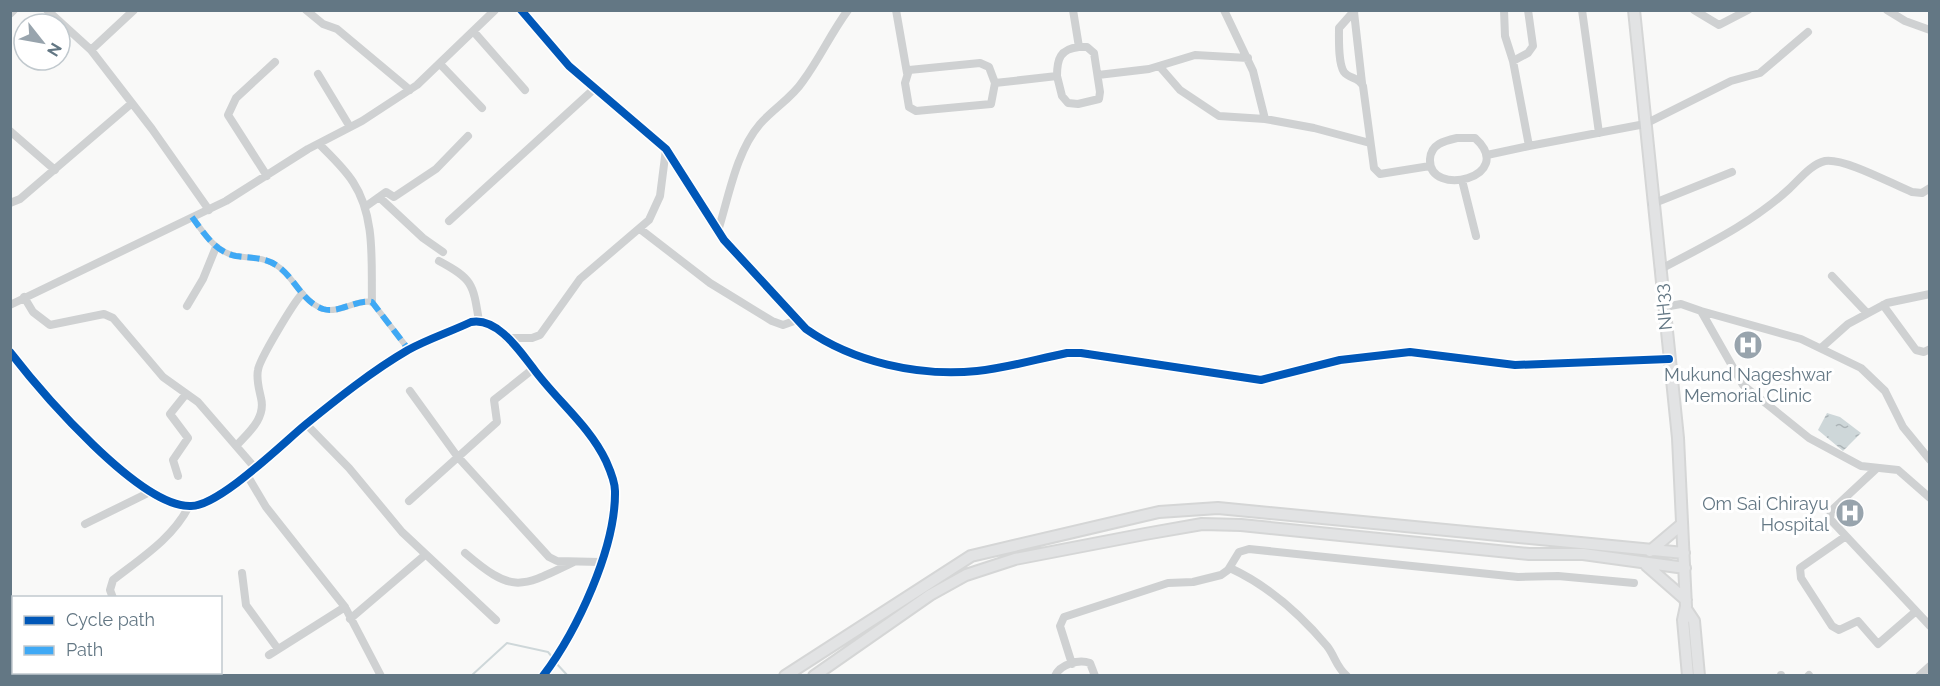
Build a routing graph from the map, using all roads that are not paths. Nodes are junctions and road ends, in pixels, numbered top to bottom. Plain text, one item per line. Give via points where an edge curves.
1 (14, 10) edge
2 (134, 10) edge
3 (306, 10) edge
4 (495, 10) edge
5 (521, 10) edge
6 (848, 10) edge
7 (896, 10) edge
8 (1072, 10) edge
9 (1224, 10) edge
10 (1504, 10) edge
11 (1528, 10) edge
12 (1582, 10) edge
13 (1634, 10) edge
14 (1694, 10) edge
15 (1748, 10) edge
16 (1887, 10) edge
17 (1354, 11) edge
18 (10, 14) edge
19 (1929, 30) edge
20 (474, 32) junction
21 (1808, 32) dead end
22 (72, 33) edge
23 (1079, 47) junction
24 (92, 50) junction
25 (1248, 58) junction
26 (1513, 61) junction
27 (275, 62) dead end
28 (440, 64) junction
29 (1160, 67) junction
30 (907, 73) junction
31 (318, 74) dead end
32 (1098, 75) junction
33 (1057, 76) junction
34 (995, 83) junction
35 (1362, 83) junction
36 (594, 89) junction
37 (410, 90) junction
38 (525, 90) dead end
39 (132, 103) junction
40 (482, 108) dead end
41 (1265, 119) junction
42 (1645, 124) junction
43 (351, 127) junction
44 (10, 131) edge
45 (1599, 133) junction
46 (468, 136) dead end
47 (1370, 143) junction
48 (319, 144) junction
49 (1529, 146) junction
50 (666, 149) junction
51 (1487, 156) junction
52 (1430, 166) junction
53 (55, 170) junction
54 (1732, 172) dead end
55 (267, 176) junction
56 (1462, 180) junction
57 (1929, 188) edge
58 (379, 197) junction
59 (10, 203) edge
60 (1653, 204) junction
61 (365, 207) junction
62 (209, 210) junction
63 (192, 217) junction
64 (449, 221) dead end
65 (640, 229) junction
66 (718, 231) junction
67 (1476, 236) dead end
68 (216, 247) junction
69 (443, 252) dead end
70 (439, 261) dead end
71 (1659, 270) junction
72 (1832, 276) dead end
73 (302, 294) junction
74 (1929, 294) edge
75 (10, 295) edge
76 (17, 301) edge
77 (372, 302) junction
78 (1883, 305) junction
79 (187, 306) dead end
80 (1664, 307) junction
81 (1701, 311) junction
82 (1867, 313) junction
83 (797, 320) junction
84 (479, 321) junction
85 (506, 338) junction
86 (1821, 348) junction
87 (1929, 349) edge
88 (409, 350) junction
89 (10, 352) edge
90 (1669, 359) junction
91 (533, 369) junction
92 (410, 391) dead end
93 (186, 394) junction
94 (306, 424) junction
95 (237, 445) junction
96 (456, 456) junction
97 (1929, 460) edge
98 (255, 468) junction
99 (1877, 468) junction
100 (246, 475) junction
101 (178, 476) dead end
102 (150, 492) junction
103 (1929, 498) edge
104 (409, 501) dead end
105 (189, 507) junction
106 (85, 524) dead end
107 (1682, 524) junction
108 (1846, 536) junction
109 (1650, 551) junction
110 (465, 553) dead end
111 (1684, 553) junction
112 (425, 555) junction
113 (576, 561) junction
114 (600, 562) junction
115 (1645, 564) junction
116 (1230, 568) junction
117 (1685, 568) junction
118 (242, 573) dead end
119 (1634, 583) dead end
120 (113, 596) edge
121 (1686, 605) junction
122 (345, 607) junction
123 (1915, 612) junction
124 (350, 619) junction
125 (496, 620) dead end
126 (1929, 626) edge
127 (278, 649) junction
128 (269, 655) dead end
129 (1072, 664) junction
130 (1929, 666) edge
131 (381, 675) edge
132 (543, 675) edge
133 (785, 675) edge
134 (814, 675) edge
135 (1055, 675) edge
136 (1095, 675) edge
137 (1347, 675) edge
138 (1688, 675) edge
139 (1699, 675) edge
140 (1919, 675) edge

1 - 18 street
2 - 24 street
3 - 37 street via 323,24 338,29
4 - 20 street
5 - 36 street
6 - 66 street via 803,81 749,140
7 - 30 street
8 - 23 street
9 - 25 street
10 - 26 street via 1505,36
11 - 26 street via 1533,46
12 - 45 street
13 - 42 main road, NH33
14 - 15 street via 1719,25
16 - 19 street
17 - 35 street
17 - 35 street via 1339,28 1342,67
20 - 28 street
20 - 38 street
21 - 42 street via 1760,73 1731,81
22 - 24 street
23 - 32 street via 1093,51
23 - 33 street via 1060,55
24 - 39 street
25 - 29 street via 1195,56
25 - 41 street
26 - 49 street
27 - 55 street via 236,98 228,115
28 - 37 street
28 - 40 street
29 - 32 street
29 - 41 street via 1180,90 1214,114
30 - 34 street via 919,67 980,63 989,67
30 - 34 street via 907,104 916,111 989,105 994,99
31 - 43 street
32 - 33 street via 1099,99 1078,104 1063,98
33 - 34 street
35 - 47 street
36 - 50 street
36 - 64 street
37 - 43 street
39 - 53 street
39 - 62 street
41 - 47 street
42 - 45 street
42 - 60 main road, NH33
43 - 48 street
44 - 53 street
45 - 49 street
46 - 58 street via 436,169 393,198 387,192
47 - 52 street via 1374,168 1380,174
48 - 55 street
48 - 61 street via 353,181
49 - 51 street
50 - 65 street via 657,205
50 - 66 street
51 - 52 street via 1484,146 1475,138 1457,138 1433,149
51 - 56 street via 1484,168 1476,176
52 - 56 street via 1446,181
53 - 59 street via 20,200
54 - 60 street
55 - 62 street
56 - 67 street
57 - 71 street via 1922,193 1912,192 1839,162 1825,161 1813,166 1744,224
58 - 61 street
58 - 69 street
60 - 71 main road, NH33
61 - 77 street via 370,231
62 - 63 street
63 - 68 street
63 - 76 street
65 - 83 street via 710,283 772,321 783,325
65 - 85 street via 580,279 540,335
66 - 83 street
68 - 73 street via 228,254 276,264
68 - 79 street
70 - 84 street via 472,283
71 - 80 main road, NH33
72 - 82 street
73 - 77 street via 328,310
73 - 95 street via 291,305 260,364 261,415
74 - 78 street
75 - 76 street
76 - 93 street via 50,325 104,314 111,316 162,377
77 - 88 street
78 - 82 street
78 - 87 street via 1912,346 1920,352
80 - 81 street via 1681,304
80 - 90 main road, NH33
81 - 86 street
81 - 99 street via 1737,378 1758,399 1809,438 1861,466
82 - 86 street
83 - 90 street via 818,337 838,346 913,370 974,372 1081,353 1261,380 1340,360 1410,352 1515,365
84 - 85 street via 490,324
84 - 88 street
85 - 91 street
86 - 97 street via 1861,368 1879,383 1903,427
88 - 94 street
89 - 102 street via 62,412
90 - 107 main road, NH33
91 - 96 street via 496,398 493,405 498,421
91 - 114 street via 596,444 611,475 614,507
92 - 96 street
93 - 95 street
93 - 101 street via 170,414 188,438 173,460
94 - 98 street
94 - 112 street
95 - 98 street
96 - 104 street
96 - 113 street via 549,557
98 - 100 street
99 - 103 street via 1892,468 1905,474
99 - 108 street via 1831,511 1830,519
100 - 105 street via 207,501
100 - 122 street via 266,507
102 - 105 street
102 - 106 street
105 - 120 street via 169,536 113,580
107 - 109 main road
107 - 111 main road, NH33
108 - 123 street
108 - 123 street via 1800,568 1801,578 1832,626 1839,630 1858,621 1878,644
109 - 111 main road
109 - 133 main road via 1218,508 1159,513 971,556
110 - 113 street via 494,577 512,584 538,579
111 - 117 main road, NH33
112 - 124 street
112 - 125 street
113 - 114 street
114 - 132 street via 575,622
115 - 117 main road
115 - 121 main road
115 - 134 main road via 1583,554 1529,554 1202,524 1015,560 966,575 930,595
116 - 119 street via 1239,552 1254,549 1518,577 1558,576
116 - 129 street via 1221,575 1168,583 1064,617 1060,627
116 - 137 street via 1264,586 1289,608 1328,647
117 - 121 main road, NH33
118 - 127 street via 246,605
121 - 138 main road, NH33 via 1683,620
121 - 139 main road via 1694,621
122 - 124 street
122 - 127 street
123 - 126 street
124 - 131 street
127 - 128 street
129 - 135 street
129 - 136 street via 1088,662
130 - 140 street

